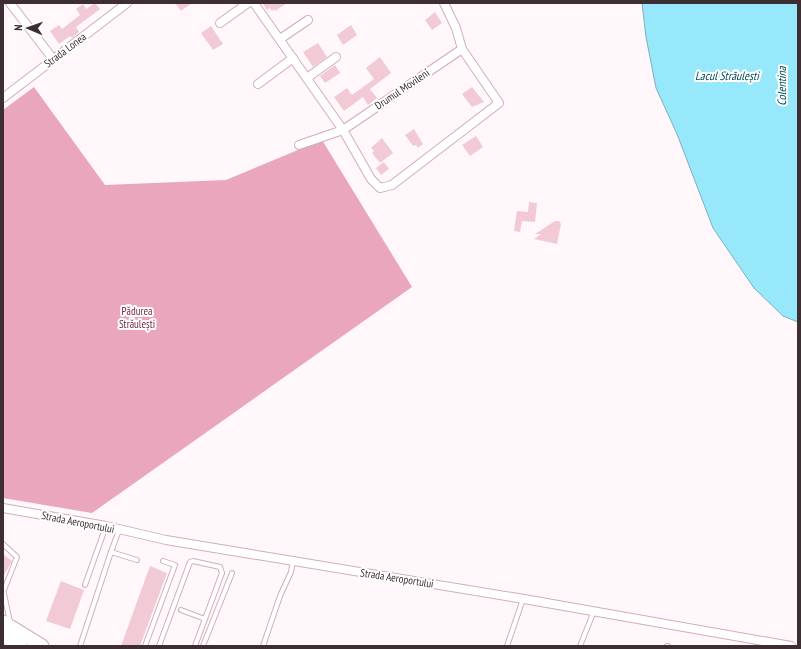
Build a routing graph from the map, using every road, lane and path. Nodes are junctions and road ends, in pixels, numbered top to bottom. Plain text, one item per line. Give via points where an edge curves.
1 (10, 3) edge
2 (127, 3) edge
3 (248, 3) edge
4 (254, 3) edge
5 (444, 3) edge
6 (308, 20) dead end
7 (220, 23) dead end
8 (280, 39) junction
9 (462, 49) junction
10 (336, 57) dead end
11 (293, 58) junction
12 (53, 59) junction
13 (307, 78) junction
14 (258, 84) dead end
15 (3, 98) edge
16 (343, 130) junction
17 (299, 145) dead end
18 (3, 508) edge
19 (106, 526) junction
20 (119, 530) junction
21 (3, 544) edge
22 (111, 552) junction
23 (138, 560) dead end
24 (163, 561) dead end
25 (293, 561) junction
26 (232, 573) dead end
27 (85, 585) dead end
28 (4, 590) edge
29 (524, 599) junction
30 (181, 610) dead end
31 (594, 611) junction
32 (205, 619) junction
33 (5, 628) edge
34 (20, 646) edge
35 (42, 646) edge
36 (80, 646) edge
37 (145, 646) edge
38 (159, 646) edge
39 (195, 646) edge
40 (203, 646) edge
41 (263, 646) edge
42 (507, 646) edge
43 (580, 646) edge
44 (791, 646) edge

1 - 12 street
2 - 12 street, Strada Lonea
3 - 7 street
4 - 8 street
5 - 9 street via 456,28
6 - 8 street
8 - 11 street
9 - 16 street, Drumul Movileni
9 - 16 street via 499,103 392,185 380,188 371,179
10 - 13 street
11 - 13 street
11 - 14 street
12 - 15 street, Strada Lonea
13 - 16 street
16 - 17 street, Drumul Movileni
18 - 19 street, Strada Aeroportului
19 - 20 street, Strada Aeroportului
19 - 27 lane
20 - 22 lane
20 - 25 street, Strada Aeroportului
21 - 28 lane via 17,557
22 - 23 lane
22 - 36 lane
24 - 37 lane via 175,565
25 - 29 street, Strada Aeroportului
25 - 41 lane
26 - 40 lane
28 - 33 lane
29 - 31 street, Strada Aeroportului
29 - 42 lane
30 - 32 lane
31 - 43 lane
31 - 44 street, Strada Aeroportului
32 - 38 lane via 222,573 220,567 193,561 190,562
32 - 39 lane
33 - 34 main road
33 - 35 main road

